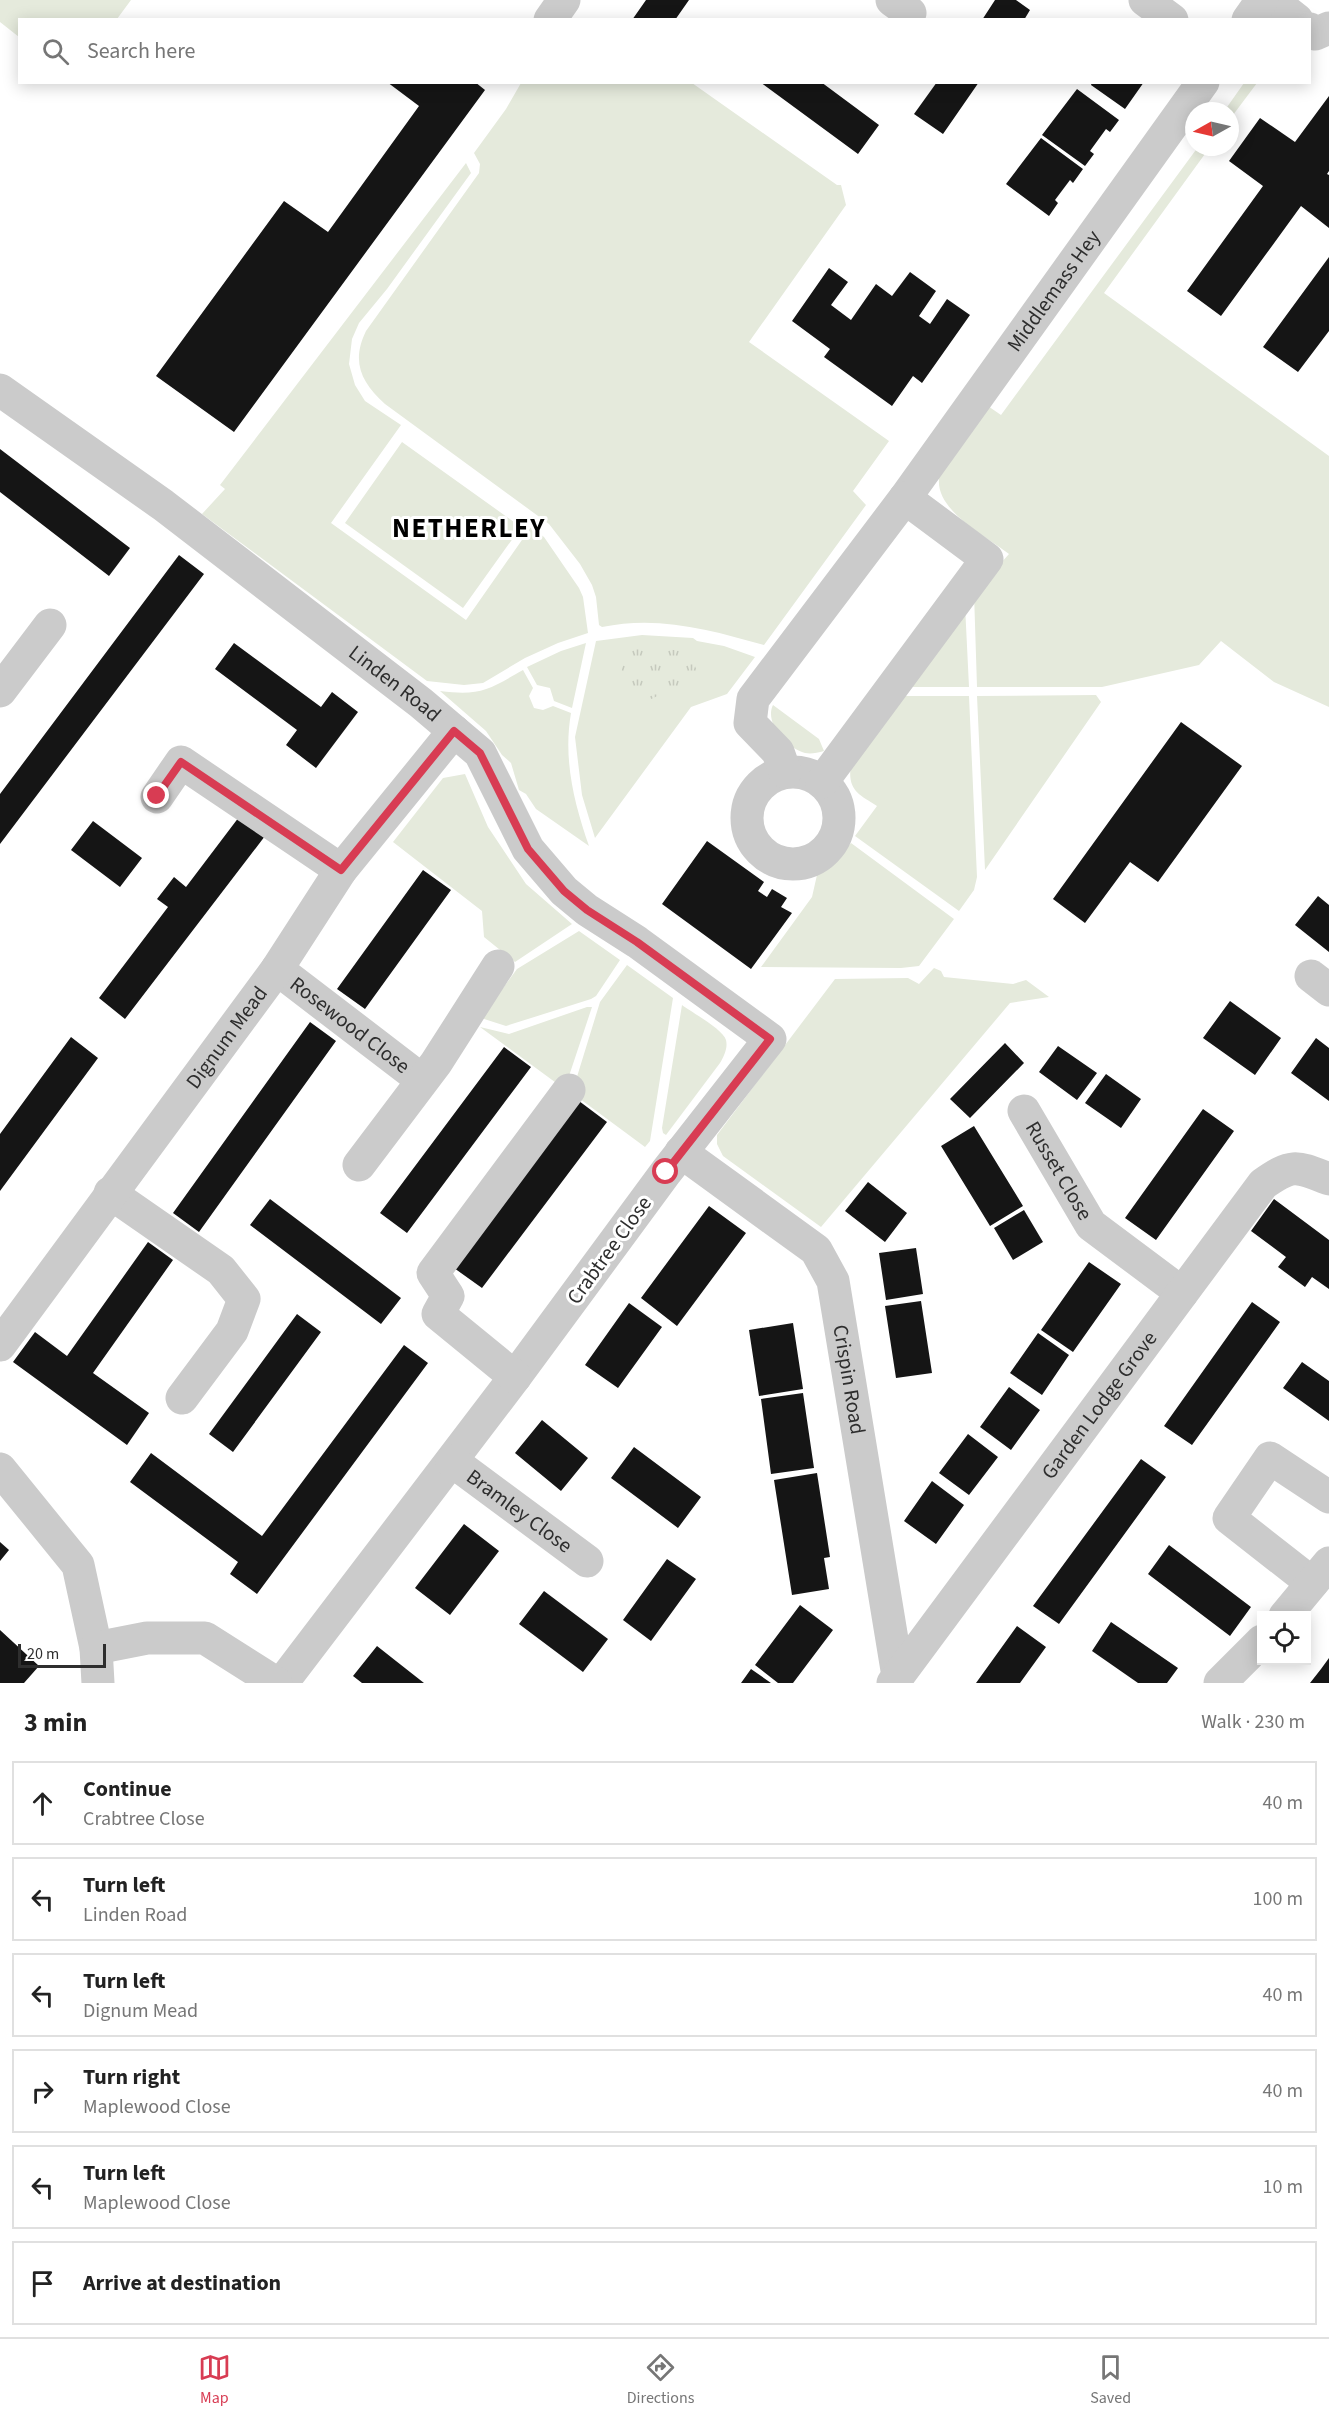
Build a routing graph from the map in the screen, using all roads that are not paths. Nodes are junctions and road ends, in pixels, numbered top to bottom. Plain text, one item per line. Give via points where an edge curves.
1 (564, 0) edge
2 (1145, 0) edge
3 (1262, 0) edge
4 (1272, 0) edge
5 (551, 18) edge
6 (1169, 18) edge
7 (1249, 18) edge
8 (1294, 18) edge
9 (1329, 28) edge
10 (1311, 30) edge
11 (1202, 84) edge
12 (0, 390) edge
13 (905, 498) junction
14 (50, 625) dead end
15 (0, 691) edge
16 (454, 731) junction
17 (785, 772) junction
18 (822, 782) junction
19 (157, 796) dead end
20 (341, 870) junction
21 (498, 966) dead end
22 (277, 969) junction
23 (770, 1039) joint
24 (422, 1080) junction
25 (569, 1089) dead end
26 (1024, 1111) dead end
27 (681, 1152) junction
28 (359, 1166) dead end
29 (1329, 1179) edge
30 (110, 1193) junction
31 (1182, 1293) junction
32 (0, 1345) edge
33 (515, 1377) junction
34 (182, 1398) dead end
35 (452, 1461) junction
36 (0, 1469) edge
37 (1329, 1497) edge
38 (587, 1562) dead end
39 (1320, 1573) edge
40 (1289, 1611) edge
41 (1257, 1646) edge
42 (96, 1648) junction
43 (896, 1679) edge
44 (98, 1683) edge
45 (276, 1683) edge
46 (282, 1683) edge
47 (1220, 1683) edge

1 - 5 street
2 - 6 street
3 - 7 street
4 - 8 street
9 - 10 street via 1315,34
11 - 13 street, Middlemass Hey
12 - 16 street, Linden Road via 163,505
13 - 17 street, Middlemass Hey via 753,699 750,723 778,752
13 - 18 street via 987,559
14 - 15 street
16 - 20 street, Dignum Mead
16 - 23 street, Linden Road via 480,753 528,849 564,891
17 - 18 street via 804,772
17 - 18 street via 764,781 754,792 746,820 757,848 782,863 811,860 833,841 839,813 835,799
19 - 20 street via 181,762
20 - 22 street, Dignum Mead
21 - 24 street, Rosewood Close
22 - 24 street, Rosewood Close
22 - 30 street, Dignum Mead
23 - 27 street, Crabtree Close
24 - 28 street, Rosewood Close
25 - 33 street via 433,1273 448,1296 438,1314
26 - 31 street, Russet Close via 1091,1225
27 - 33 street, Crabtree Close
27 - 43 street, Crispin Road via 816,1250 832,1281
29 - 31 street, Garden Lodge Grove via 1303,1168 1285,1169 1263,1184
30 - 32 street, Dignum Mead
30 - 34 street via 221,1270 244,1299 232,1331
31 - 43 street, Garden Lodge Grove
33 - 35 street, Crabtree Close
35 - 38 street, Bramley Close
35 - 46 street, Crabtree Close
36 - 42 street via 78,1564
37 - 39 street via 1270,1458 1229,1518
39 - 40 street
41 - 47 street
42 - 44 street
42 - 45 street via 147,1638 205,1638

